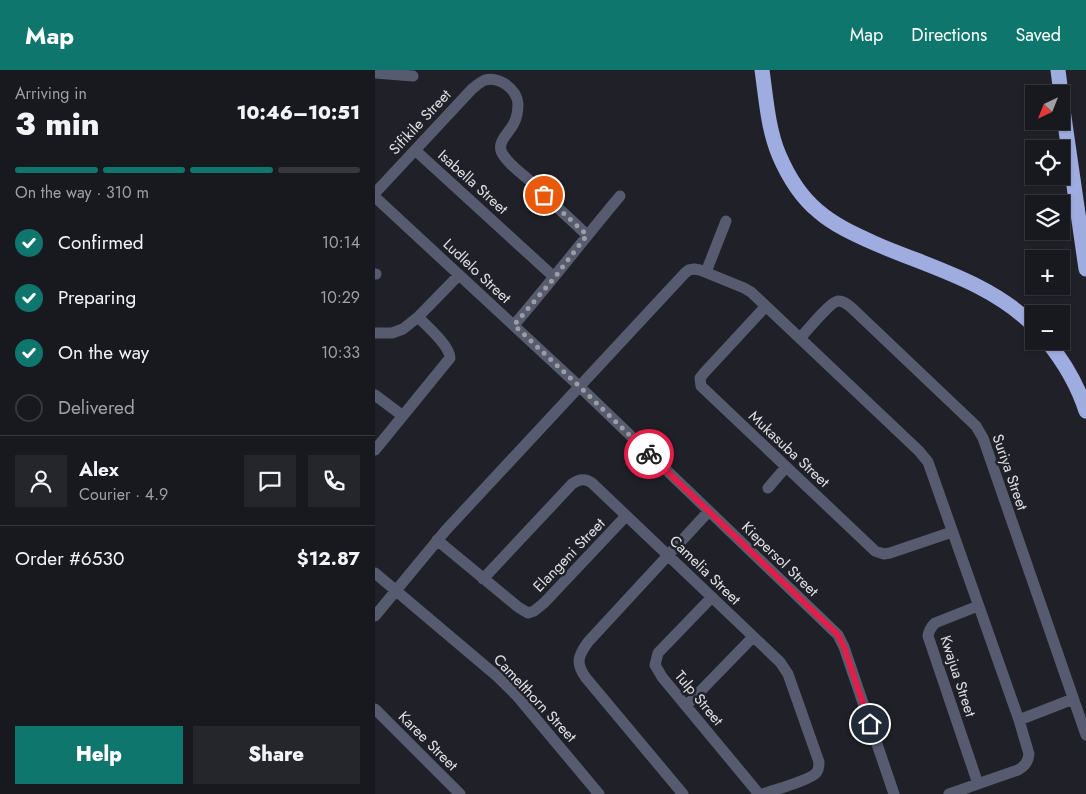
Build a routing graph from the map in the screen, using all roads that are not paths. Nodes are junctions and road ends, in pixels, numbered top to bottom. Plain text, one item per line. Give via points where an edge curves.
1 (762, 70) edge
2 (1058, 70) edge
3 (375, 73) edge
4 (413, 76) dead end
5 (1060, 85) edge
6 (1066, 130) edge
7 (415, 150) junction
8 (375, 193) edge
9 (620, 196) dead end
10 (375, 197) edge
11 (726, 221) dead end
12 (587, 235) junction
13 (1086, 269) edge
14 (706, 272) junction
15 (459, 275) junction
16 (555, 277) junction
17 (766, 306) junction
18 (418, 317) junction
19 (1025, 318) edge
20 (514, 325) junction
21 (375, 333) edge
22 (800, 338) junction
23 (1054, 350) edge
24 (580, 387) junction
25 (375, 395) edge
26 (1086, 411) edge
27 (403, 416) junction
28 (375, 450) edge
29 (786, 467) junction
30 (768, 488) dead end
31 (709, 511) junction
32 (626, 516) junction
33 (951, 532) junction
34 (437, 540) junction
35 (668, 555) junction
36 (375, 573) edge
37 (483, 579) junction
38 (396, 590) junction
39 (712, 597) junction
40 (978, 606) junction
41 (375, 616) edge
42 (753, 637) junction
43 (1073, 699) junction
44 (686, 706) junction
45 (375, 709) edge
46 (1019, 720) junction
47 (1086, 735) edge
48 (978, 784) junction
49 (954, 793) edge
50 (460, 794) edge
51 (599, 794) edge
52 (683, 794) edge
53 (759, 794) edge
54 (763, 794) edge
55 (894, 794) edge

1 - 19 highway via 770,127 779,154 798,189 817,211 851,232 990,292
2 - 5 highway
3 - 4 street
6 - 13 highway
7 - 8 street, Sifikile Street
7 - 12 street, Sifikile Street via 479,83 489,80 504,84 515,93 518,105 516,118 501,145 503,155
7 - 16 street, Isabella Street
9 - 12 street
10 - 15 street, Ludlelo Street
11 - 14 street
12 - 16 street
14 - 17 street via 751,292
14 - 24 street via 694,269 685,273
15 - 18 street
15 - 20 street, Ludlelo Street
16 - 20 street
17 - 22 street
17 - 29 street, Mukasuba Street via 699,382
18 - 21 street via 399,331
18 - 27 street via 451,356
20 - 24 street, Ludlelo Street
22 - 33 street via 925,457
22 - 43 street, Suriya Street via 830,306 843,302 976,426 983,438
23 - 26 highway
24 - 31 street, Kiepersol Street
24 - 34 street
25 - 27 street
27 - 28 street
29 - 30 street
29 - 33 street, Mukasuba Street via 880,553 890,553
31 - 35 street
31 - 55 street, Kiepersol Street via 838,635
32 - 35 street, Camelia Street
32 - 37 street, Elangeni Street via 534,611 521,610
32 - 37 street, Camelia Street via 592,483 577,481
33 - 40 street
34 - 37 street, Elangeni Street
34 - 38 street
35 - 39 street, Camelia Street
35 - 52 street via 589,642 579,661 586,678
36 - 38 street, Camelthorn Street
38 - 41 street
38 - 51 street, Camelthorn Street via 517,696
39 - 42 street, Camelia Street
39 - 44 street, Tulp Street via 656,660 657,670
40 - 46 street
40 - 48 street, Kwajua Street via 935,623 928,636
42 - 44 street
42 - 54 street, Camelia Street via 788,674 819,762 814,775
43 - 46 street
43 - 47 street, Suriya Street
44 - 53 street, Tulp Street
45 - 50 street, Karee Street
46 - 48 street via 1029,754 1026,764
48 - 49 street

